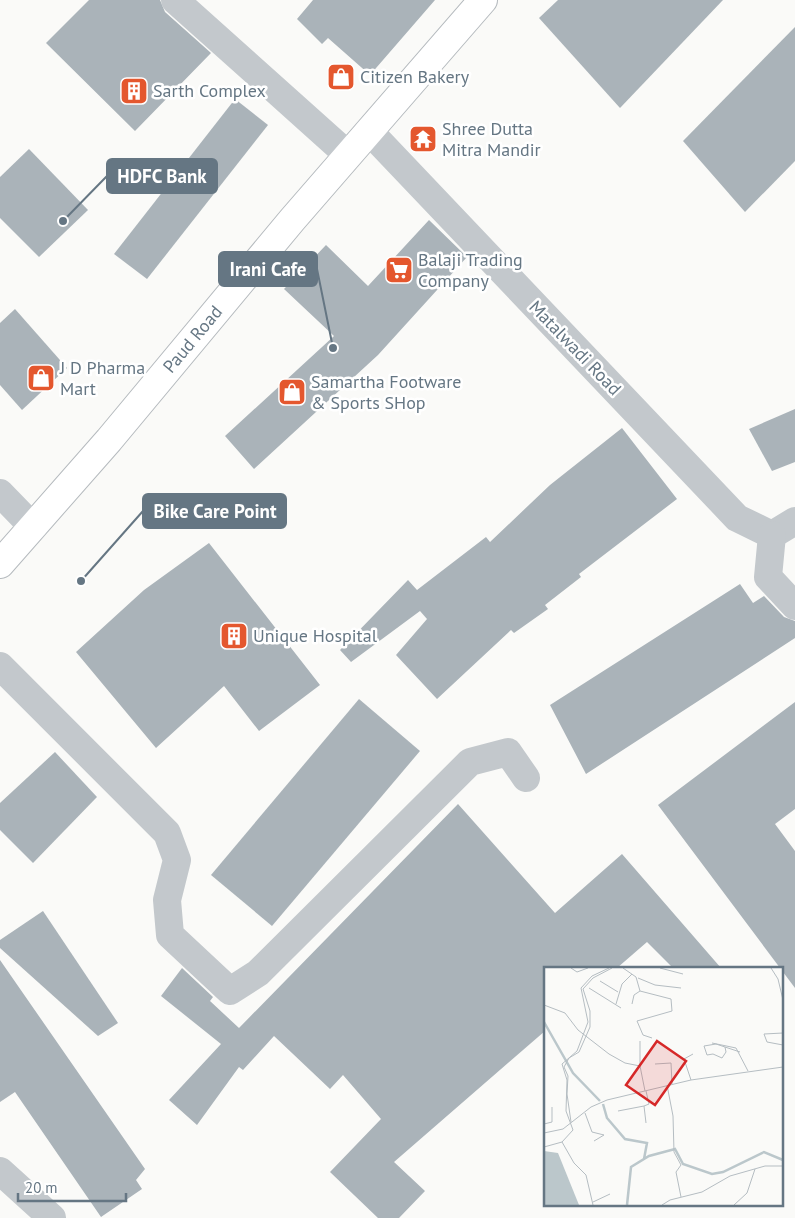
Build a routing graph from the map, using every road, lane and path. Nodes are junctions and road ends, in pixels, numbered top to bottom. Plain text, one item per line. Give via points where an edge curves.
1 (175, 0) edge
2 (484, 0) edge
3 (369, 131) junction
4 (348, 155) junction
5 (0, 493) edge
6 (32, 527) junction
7 (784, 528) edge
8 (0, 564) edge
9 (795, 606) edge
10 (0, 666) edge
11 (526, 778) dead end
12 (0, 1171) edge
13 (52, 1218) edge

1 - 4 street
2 - 3 main road, Paud Road
3 - 4 main road, Paud Road
3 - 7 street, Matalwadi Road via 737,518
4 - 6 main road, Paud Road
5 - 6 street
6 - 8 main road, Paud Road
7 - 9 street via 768,577
10 - 11 street via 167,833 177,860 167,900 170,935 230,991 258,973 470,762 508,752
12 - 13 street

